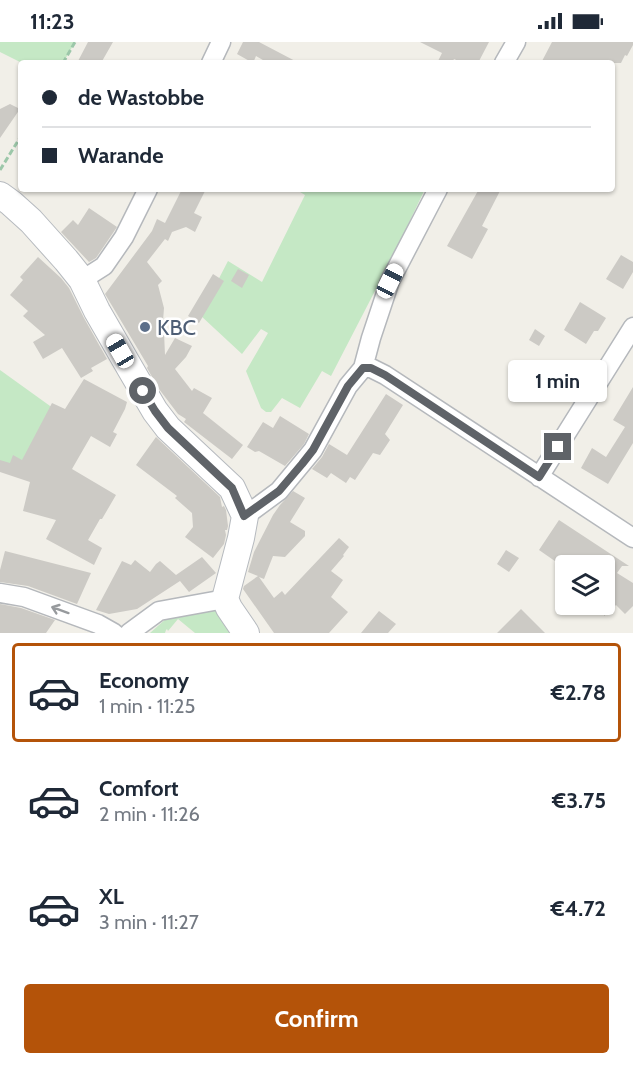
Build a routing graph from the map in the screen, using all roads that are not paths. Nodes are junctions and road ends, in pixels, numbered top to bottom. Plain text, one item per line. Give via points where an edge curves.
1 (221, 42) edge
2 (516, 42) edge
3 (212, 60) edge
4 (506, 60) edge
5 (146, 192) edge
6 (436, 192) edge
7 (0, 195) edge
8 (82, 280) junction
9 (633, 327) edge
10 (363, 368) junction
11 (539, 477) junction
12 (244, 516) junction
13 (633, 538) edge
14 (0, 593) edge
15 (225, 599) junction
16 (114, 633) edge
17 (129, 633) edge
18 (246, 633) edge

1 - 3 street
2 - 4 street
5 - 8 street via 104,266
6 - 10 street via 390,281
7 - 8 street via 31,221
8 - 12 street via 155,411 232,488
9 - 11 street
10 - 11 street via 385,375
10 - 12 street via 348,386 313,450 279,491
11 - 13 street
12 - 15 street
16 -> 14 street via 24,597
15 - 17 street via 159,611
15 - 18 street

